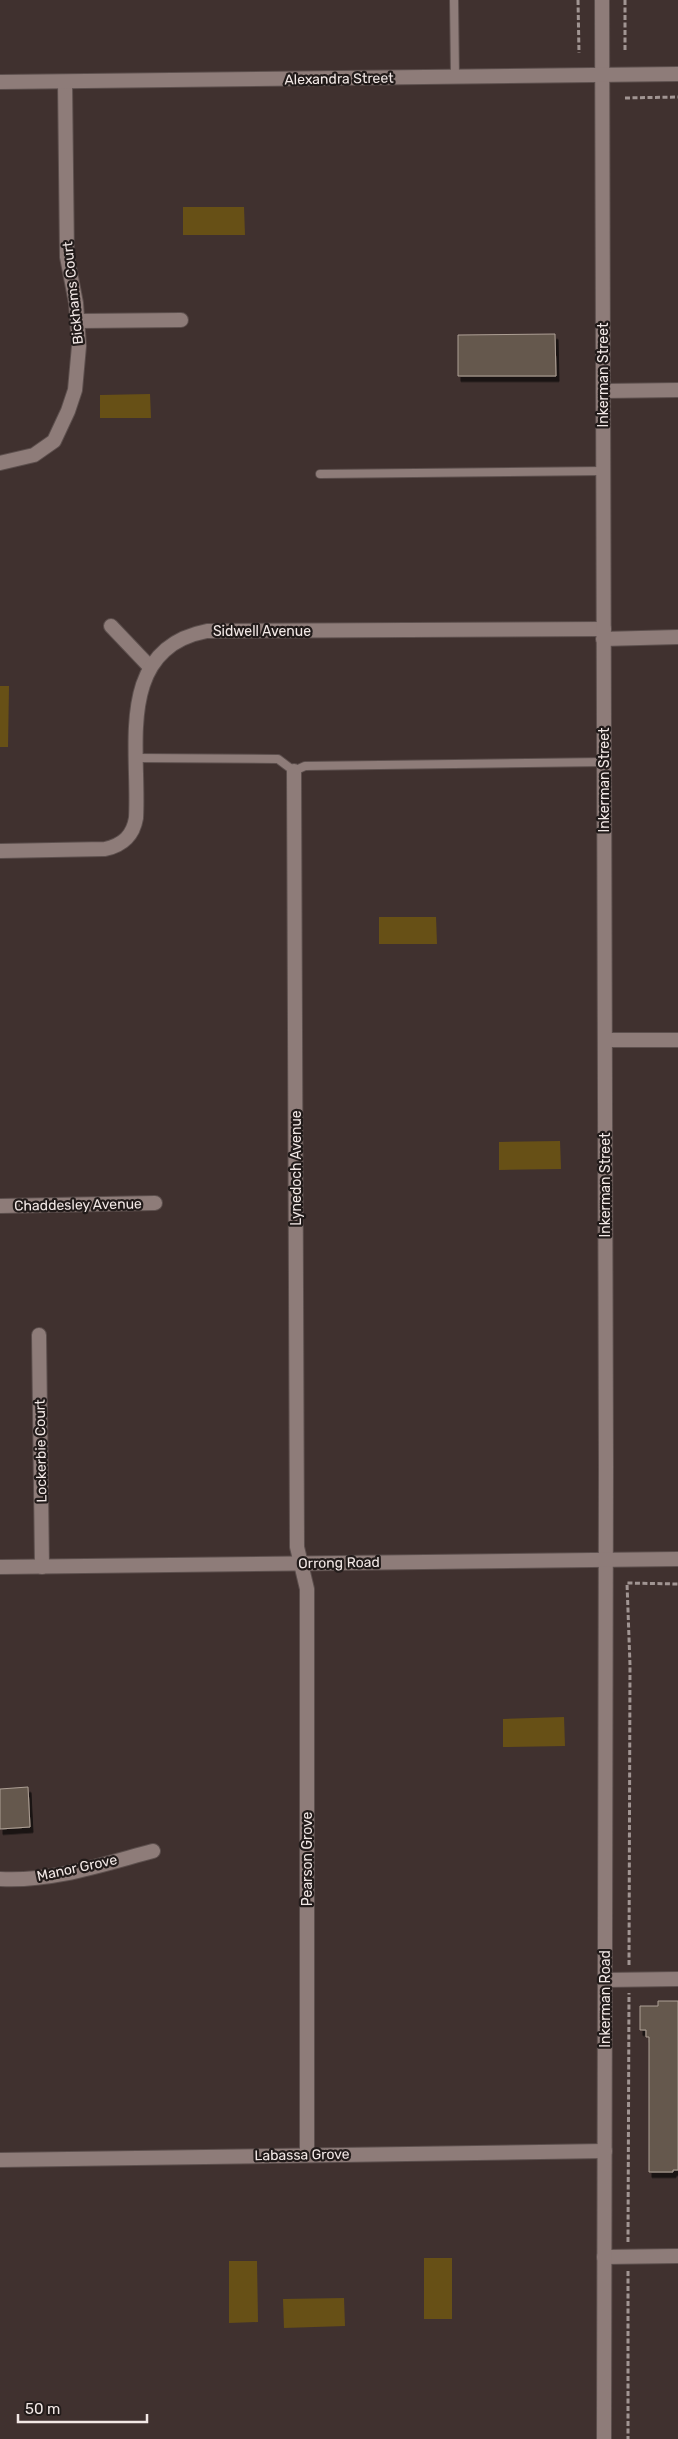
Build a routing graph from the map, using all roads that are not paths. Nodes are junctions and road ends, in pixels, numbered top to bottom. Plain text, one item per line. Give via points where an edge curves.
1 (454, 0) edge
2 (602, 0) edge
3 (678, 74) edge
4 (602, 75) junction
5 (455, 77) junction
6 (0, 82) edge
7 (66, 82) junction
8 (181, 320) dead end
9 (79, 321) junction
10 (678, 390) edge
11 (603, 391) junction
12 (0, 463) edge
13 (603, 471) junction
14 (320, 474) dead end
15 (111, 626) dead end
16 (604, 634) junction
17 (678, 637) edge
18 (150, 667) junction
19 (137, 758) junction
20 (604, 762) junction
21 (294, 771) junction
22 (0, 851) edge
23 (604, 1040) junction
24 (678, 1040) edge
25 (156, 1203) dead end
26 (0, 1206) edge
27 (39, 1335) dead end
28 (678, 1559) edge
29 (606, 1560) junction
30 (302, 1564) junction
31 (0, 1567) edge
32 (42, 1567) junction
33 (154, 1851) dead end
34 (0, 1879) edge
35 (678, 1979) edge
36 (605, 1980) junction
37 (604, 2151) junction
38 (307, 2155) junction
39 (0, 2160) edge
40 (678, 2256) edge
41 (604, 2257) junction
42 (604, 2439) edge

1 - 5 lane
2 - 4 street, Inkerman Street
3 - 4 street, Alexandra Street
4 - 5 street, Alexandra Street
4 - 11 street, Inkerman Street
5 - 7 street, Alexandra Street
6 - 7 street, Alexandra Street
7 - 9 street, Bickhams Court via 68,257
8 - 9 street
9 - 12 street, Bickhams Court via 79,361 74,390 59,432 46,448 34,455
10 - 11 street
11 - 13 street, Inkerman Street
13 - 14 lane
13 - 16 street, Inkerman Street
15 - 18 street
16 - 17 street, Sidwell Avenue
16 - 18 street, Sidwell Avenue via 207,631 194,633 173,644
16 - 20 street, Inkerman Street
18 - 19 street, Sidwell Avenue via 136,710
19 - 21 lane via 278,759
19 - 22 street, Sidwell Avenue via 136,818 132,832 122,843 105,848
20 - 21 lane via 306,766
20 - 23 street, Inkerman Street
21 - 30 street, Lynedoch Avenue via 297,1547
23 - 24 street
23 - 29 street, Inkerman Street
25 - 26 street, Chaddesley Avenue
27 - 32 street, Lockerbie Court
28 - 29 street, Orrong Road
29 - 30 street, Orrong Road
29 - 36 street, Inkerman Road
30 - 32 street, Orrong Road
30 - 38 street, Pearson Grove via 307,1589
31 - 32 street, Orrong Road
33 - 34 street, Manor Grove via 59,1875
35 - 36 street
36 - 37 street, Inkerman Road
37 - 38 street, Labassa Grove
37 - 41 street, Inkerman Road
38 - 39 street, Labassa Grove
40 - 41 street
41 - 42 street, Inkerman Road

